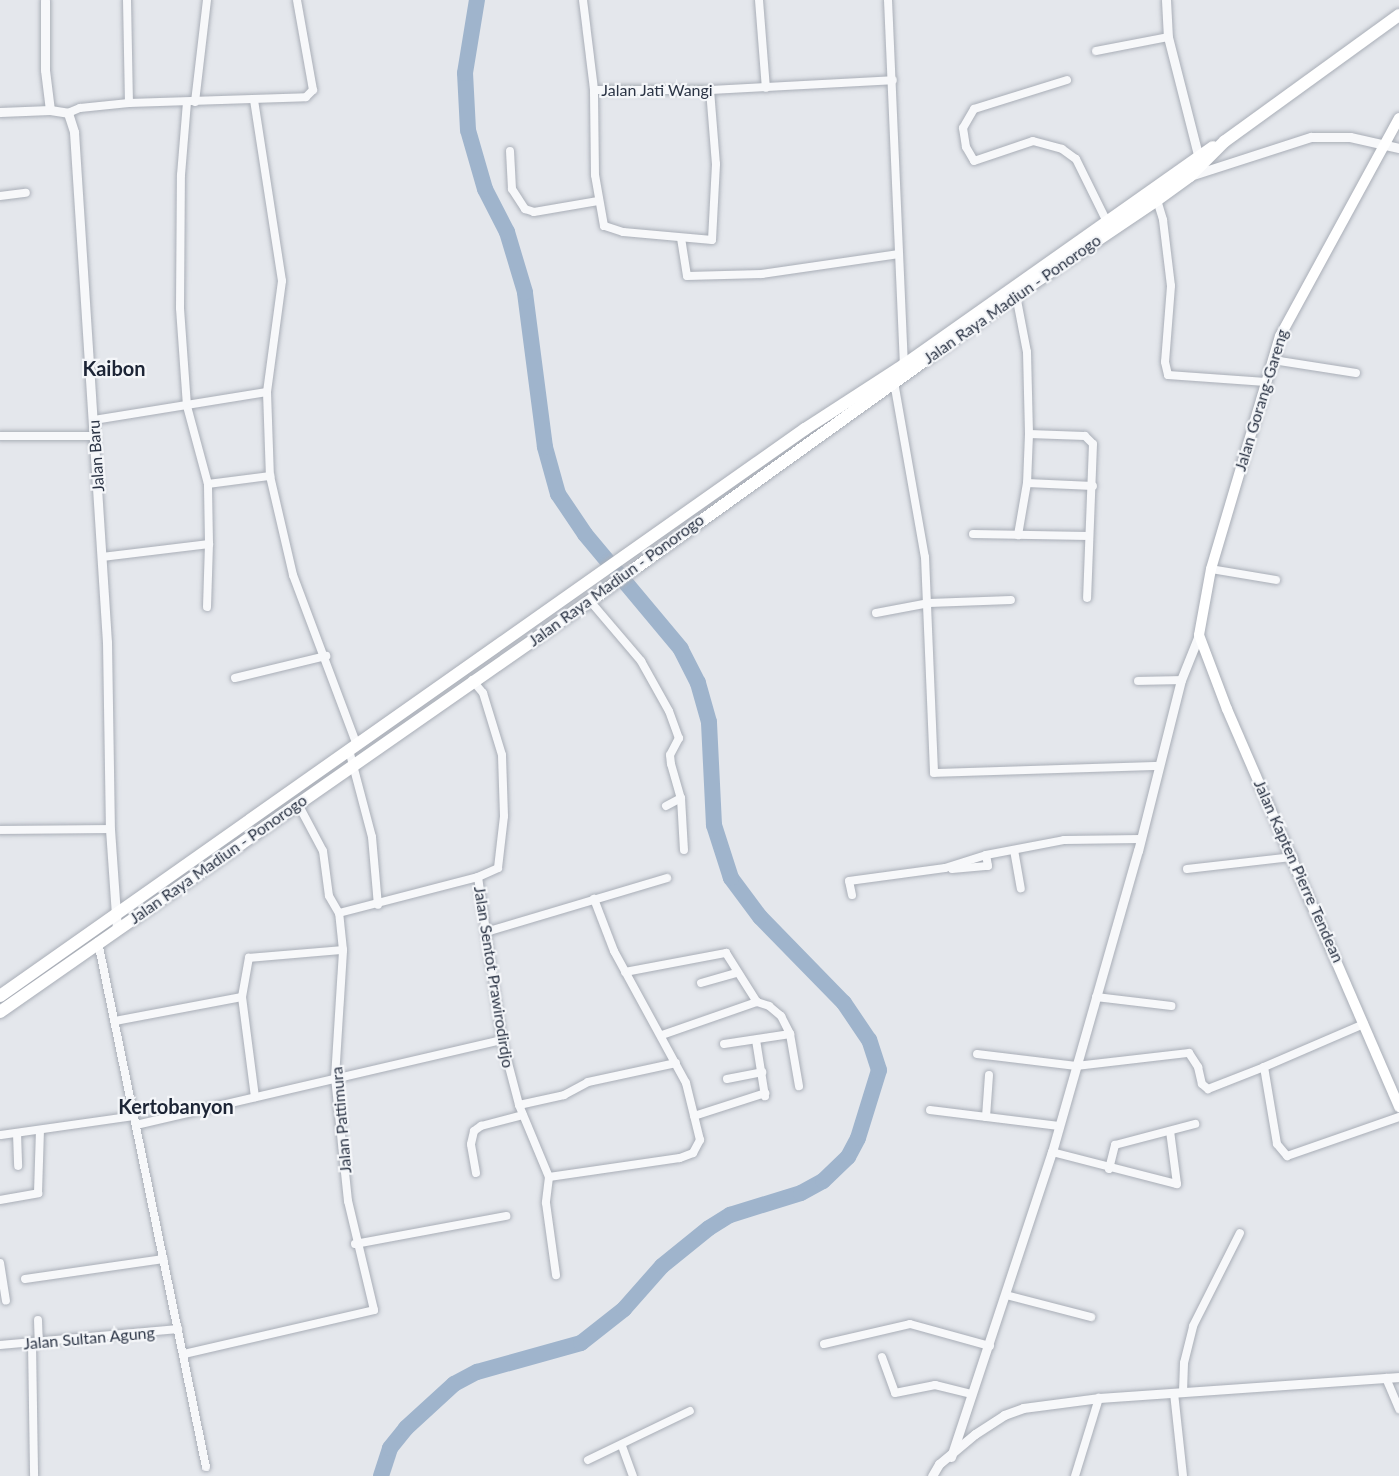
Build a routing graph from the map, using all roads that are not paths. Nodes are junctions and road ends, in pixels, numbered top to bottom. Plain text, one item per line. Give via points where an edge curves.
1 (45, 0) edge
2 (127, 0) edge
3 (207, 0) edge
4 (297, 0) edge
5 (583, 0) edge
6 (759, 0) edge
7 (888, 0) edge
8 (1166, 0) edge
9 (1399, 15) edge
10 (1168, 38) junction
11 (1096, 51) dead end
12 (893, 80) junction
13 (1066, 80) dead end
14 (766, 88) junction
15 (594, 90) junction
16 (710, 90) junction
17 (254, 100) junction
18 (191, 102) junction
19 (129, 103) junction
20 (50, 110) junction
21 (0, 112) edge
22 (68, 113) junction
23 (1399, 118) edge
24 (1225, 141) junction
25 (1384, 145) junction
26 (1399, 148) edge
27 (510, 151) dead end
28 (1198, 155) junction
29 (1190, 176) junction
30 (26, 193) dead end
31 (0, 196) edge
32 (1157, 200) junction
33 (598, 201) junction
34 (1108, 225) junction
35 (681, 238) junction
36 (899, 254) junction
37 (1016, 295) junction
38 (1273, 360) junction
39 (904, 365) junction
40 (1356, 373) dead end
41 (894, 382) junction
42 (1266, 382) junction
43 (267, 392) junction
44 (187, 406) junction
45 (94, 420) junction
46 (1029, 434) junction
47 (0, 436) edge
48 (95, 436) junction
49 (764, 466) junction
50 (270, 476) junction
51 (1027, 483) junction
52 (208, 484) junction
53 (1093, 486) junction
54 (684, 524) junction
55 (973, 534) dead end
56 (1018, 535) junction
57 (1089, 536) junction
58 (209, 544) junction
59 (102, 556) junction
60 (1211, 569) junction
61 (1276, 580) dead end
62 (1087, 598) dead end
63 (1011, 600) dead end
64 (929, 603) junction
65 (595, 605) junction
66 (207, 607) dead end
67 (876, 613) dead end
68 (514, 634) junction
69 (1199, 635) junction
70 (524, 646) junction
71 (326, 656) junction
72 (235, 678) dead end
73 (472, 680) junction
74 (1180, 680) junction
75 (1138, 681) dead end
76 (353, 748) junction
77 (353, 765) junction
78 (1158, 766) junction
79 (681, 798) junction
80 (298, 804) junction
81 (666, 806) dead end
82 (110, 829) junction
83 (0, 830) edge
84 (1141, 839) junction
85 (684, 850) dead end
86 (1014, 850) junction
87 (1293, 857) junction
88 (1187, 869) dead end
89 (478, 877) junction
90 (667, 878) dead end
91 (1021, 888) dead end
92 (852, 895) dead end
93 (594, 899) junction
94 (378, 905) junction
95 (339, 913) junction
96 (116, 922) junction
97 (486, 932) junction
98 (98, 942) junction
99 (343, 950) junction
100 (625, 972) junction
101 (737, 974) junction
102 (701, 983) dead end
103 (0, 996) edge
104 (242, 997) junction
105 (1096, 997) junction
106 (757, 1002) junction
107 (1171, 1006) dead end
108 (1, 1008) edge
109 (115, 1021) junction
110 (1364, 1024) junction
111 (662, 1035) junction
112 (790, 1035) junction
113 (501, 1040) junction
114 (756, 1040) junction
115 (724, 1044) dead end
116 (977, 1054) dead end
117 (676, 1063) junction
118 (1076, 1066) junction
119 (1264, 1067) junction
120 (762, 1072) junction
121 (989, 1075) dead end
122 (335, 1078) junction
123 (727, 1079) dead end
124 (799, 1086) dead end
125 (255, 1097) junction
126 (519, 1105) junction
127 (1399, 1107) edge
128 (930, 1110) dead end
129 (523, 1116) junction
130 (694, 1116) junction
131 (986, 1117) junction
132 (1399, 1117) edge
133 (135, 1121) junction
134 (1195, 1124) dead end
135 (1059, 1126) junction
136 (40, 1130) junction
137 (1170, 1131) junction
138 (17, 1133) junction
139 (1, 1135) edge
140 (1052, 1152) junction
141 (18, 1167) dead end
142 (1109, 1169) junction
143 (476, 1173) dead end
144 (549, 1177) junction
145 (0, 1200) edge
146 (506, 1216) dead end
147 (1240, 1233) dead end
148 (355, 1244) junction
149 (164, 1260) junction
150 (0, 1263) edge
151 (556, 1275) dead end
152 (25, 1279) dead end
153 (1006, 1295) junction
154 (6, 1301) dead end
155 (1091, 1317) dead end
156 (38, 1320) dead end
157 (178, 1329) junction
158 (0, 1343) edge
159 (35, 1343) junction
160 (824, 1344) dead end
161 (990, 1346) junction
162 (184, 1354) junction
163 (882, 1357) dead end
164 (1399, 1377) edge
165 (1386, 1378) junction
166 (1179, 1392) junction
167 (971, 1394) junction
168 (1100, 1398) junction
169 (1399, 1408) edge
170 (690, 1412) dead end
171 (622, 1446) junction
172 (951, 1457) junction
173 (588, 1460) dead end
174 (206, 1467) dead end
175 (34, 1476) edge
176 (633, 1476) edge
177 (932, 1476) edge
178 (1075, 1476) edge
179 (1183, 1476) edge

1 - 20 street via 45,70
2 - 19 street
3 - 18 street
4 - 17 street via 312,94
5 - 15 street
6 - 14 street
7 - 12 street
8 - 10 street
9 - 24 highway, Jalan Raya Madiun - Ponorogo
10 - 11 street
10 - 28 street
12 - 14 street, Jalan Jati Wangi
12 - 36 street
13 - 34 street via 974,109 963,128 966,147 974,161 1033,141 1062,149 1076,159
14 - 16 street, Jalan Jati Wangi
15 - 16 street, Jalan Jati Wangi
15 - 33 street, Jalan Jati Wangi
16 - 35 street, Jalan Jati Wangi via 716,164 710,242
17 - 18 street
17 - 43 street via 282,281
18 - 19 street
18 - 44 street via 181,175 180,308
19 - 22 street
20 - 21 street
20 - 22 street
22 - 45 street, Jalan Baru via 74,132
23 - 25 main road, Jalan Gorang-Gareng
24 - 28 highway, Jalan Raya Madiun - Ponorogo
24 - 29 highway, Jalan Raya Madiun - Ponorogo
25 - 26 street
25 - 29 street via 1350,137 1311,137
25 - 38 main road, Jalan Gorang-Gareng via 1289,315
27 - 33 street via 512,189 525,209 534,212
28 - 34 highway, Jalan Raya Madiun - Ponorogo
29 - 32 highway, Jalan Raya Madiun - Ponorogo
30 - 31 street
32 - 34 highway, Jalan Raya Madiun - Ponorogo
32 - 42 street via 1171,286 1165,352 1168,375
33 - 35 street, Jalan Jati Wangi via 602,223 608,229
34 - 37 highway, Jalan Raya Madiun - Ponorogo
34 - 39 highway, Jalan Raya Madiun - Ponorogo
35 - 36 street via 687,276 762,274
36 - 39 street
37 - 41 highway, Jalan Raya Madiun - Ponorogo
37 - 46 street via 1027,352
38 - 40 street
38 - 42 main road, Jalan Gorang-Gareng
39 - 49 highway, Jalan Raya Madiun - Ponorogo
41 - 49 highway, Jalan Raya Madiun - Ponorogo
41 - 64 street via 925,557
42 - 60 main road, Jalan Gorang-Gareng
43 - 44 street
43 - 50 street
44 - 45 street
44 - 52 street
45 - 48 street, Jalan Baru
46 - 51 street
46 - 53 street via 1085,436 1090,440 1094,451
47 - 48 street
48 - 59 street, Jalan Baru
49 - 54 highway, Jalan Raya Madiun - Ponorogo
50 - 52 street
50 - 71 street via 282,540
51 - 53 street
51 - 56 street
52 - 58 street
53 - 57 street
54 - 65 highway, Jalan Raya Madiun - Ponorogo
54 - 68 highway, Jalan Raya Madiun - Ponorogo
55 - 56 street
56 - 57 street
57 - 62 street
58 - 59 street
58 - 66 street
59 - 82 street, Jalan Baru
60 - 61 street
60 - 69 main road, Jalan Gorang-Gareng
63 - 64 street
64 - 67 street
64 - 78 street via 935,774
65 - 70 highway, Jalan Raya Madiun - Ponorogo
65 - 79 street via 641,661 669,711 678,738 670,754 671,764
68 - 70 highway
68 - 76 highway, Jalan Raya Madiun - Ponorogo
69 - 74 street
69 - 87 main road, Jalan Kapten Pierre Tendean via 1227,709
70 - 73 highway, Jalan Raya Madiun - Ponorogo
71 - 72 street
71 - 76 street
73 - 77 highway, Jalan Raya Madiun - Ponorogo
73 - 89 street via 483,693 494,724 503,778 503,844 498,868
74 - 75 street
74 - 78 street
76 - 77 street
76 - 96 highway, Jalan Raya Madiun - Ponorogo
77 - 80 highway, Jalan Raya Madiun - Ponorogo
77 - 94 street via 372,837
78 - 84 street
79 - 81 street
79 - 85 street
80 - 95 street, Jalan Pattimura via 323,851 329,896
80 - 96 highway, Jalan Raya Madiun - Ponorogo
82 - 83 street
82 - 96 street, Jalan Baru
84 - 86 street via 1064,840
84 - 105 street
86 - 91 street
86 - 92 street via 986,855 987,866 849,881
87 - 88 street
87 - 110 main road, Jalan Kapten Pierre Tendean
89 - 94 street
89 - 97 street, Jalan Sentot Prawirodirdjo
90 - 93 street
93 - 97 street
93 - 100 street
94 - 95 street
95 - 99 street, Jalan Pattimura
96 - 98 highway, Jalan Raya Madiun - Ponorogo
96 - 103 highway, Jalan Raya Madiun - Ponorogo
97 - 113 street, Jalan Sentot Prawirodirdjo
98 - 108 highway, Jalan Raya Madiun - Ponorogo
98 - 109 street
99 - 104 street via 249,958
99 - 122 street, Jalan Pattimura
100 - 101 street via 726,953
100 - 111 street
101 - 102 street
101 - 106 street
104 - 109 street
104 - 125 street
105 - 107 street
105 - 118 street
106 - 111 street
106 - 112 street via 781,1016
109 - 133 street
110 - 119 street
110 - 127 main road, Jalan Kapten Pierre Tendean
111 - 117 street
112 - 114 street
112 - 124 street
113 - 122 street
113 - 126 street, Jalan Sentot Prawirodirdjo
114 - 115 street
114 - 120 street
116 - 118 street
117 - 126 street via 588,1082 564,1095
117 - 130 street
118 - 119 street via 1189,1053 1208,1089
118 - 135 street
119 - 132 street via 1274,1130 1283,1154
120 - 123 street
120 - 130 street via 765,1094
121 - 131 street
122 - 125 street
122 - 148 street, Jalan Pattimura
125 - 133 street
126 - 129 street, Jalan Sentot Prawirodirdjo
128 - 131 street
129 - 143 street via 474,1131 471,1144
129 - 144 street, Jalan Sentot Prawirodirdjo
130 - 144 street via 700,1140 693,1152 680,1158
131 - 135 street
133 - 136 street
133 - 149 street
134 - 137 street
135 - 140 street
136 - 138 street
136 - 145 street via 38,1193
137 - 142 street via 1115,1145
137 - 142 street via 1177,1184
138 - 139 street
138 - 141 street
140 - 142 street
140 - 153 street
144 - 151 street via 546,1203
146 - 148 street
147 - 166 street via 1193,1326
148 - 162 street, Jalan Pattimura via 373,1312
149 - 152 street
149 - 157 street
150 - 154 street
153 - 155 street
153 - 161 street
156 - 159 street
157 - 159 street, Jalan Sultan Agung
157 - 162 street
158 - 159 street, Jalan Sultan Agung
159 - 175 street
160 - 161 street via 910,1324
161 - 167 street
162 - 174 street
163 - 167 street via 895,1392 935,1385
164 - 165 street
165 - 166 street
165 - 169 street
166 - 168 street
166 - 179 street
167 - 172 street
168 - 172 street via 1032,1406 1004,1415
168 - 178 street
170 - 171 street
171 - 173 street
171 - 176 street
172 - 177 street

